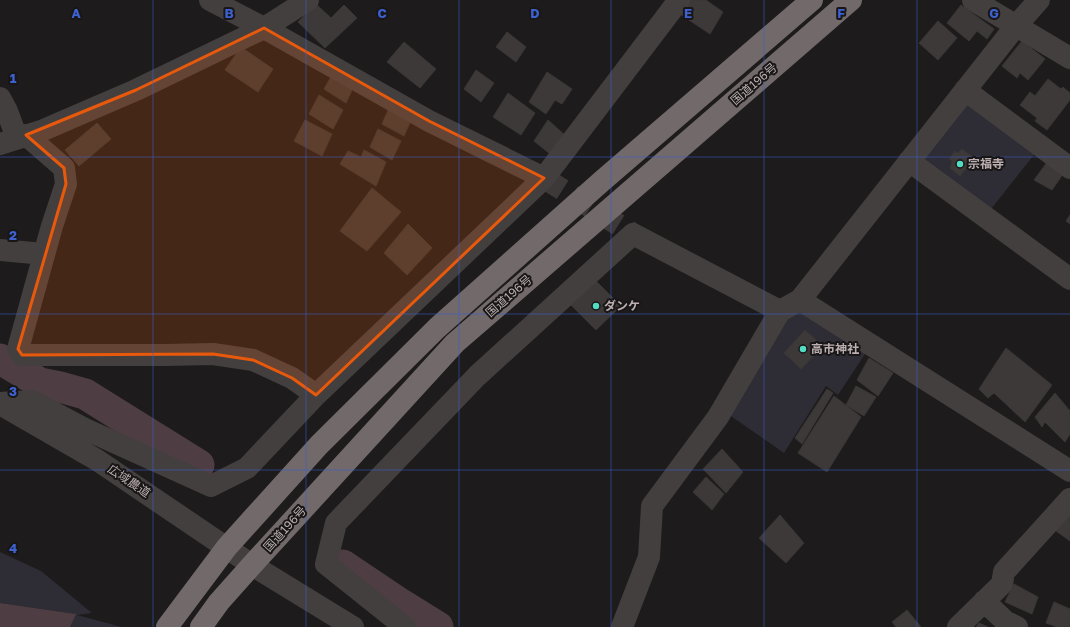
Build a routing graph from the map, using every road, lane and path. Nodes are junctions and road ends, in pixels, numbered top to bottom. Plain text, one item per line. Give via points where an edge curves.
1 (210, 0) edge
2 (308, 0) edge
3 (679, 0) edge
4 (812, 0) edge
5 (851, 0) edge
6 (973, 0) edge
7 (1038, 0) edge
8 (1015, 27) junction
9 (264, 28) junction
10 (1070, 58) edge
11 (965, 90) junction
12 (0, 98) edge
13 (14, 139) edge
14 (909, 161) junction
15 (1070, 168) edge
16 (544, 178) junction
17 (0, 250) edge
18 (44, 254) junction
19 (1070, 279) edge
20 (800, 300) junction
21 (780, 311) junction
22 (316, 395) junction
23 (0, 403) edge
24 (1070, 471) edge
25 (1070, 499) edge
26 (226, 547) junction
27 (252, 566) junction
28 (984, 601) junction
29 (166, 627) edge
30 (201, 627) edge
31 (353, 627) edge
32 (405, 627) edge
33 (622, 627) edge
34 (958, 627) edge
35 (1017, 627) edge

1 - 9 street
2 - 9 street
3 - 16 street
4 - 26 highway, 国道196号 via 602,180 437,328 319,445
5 - 27 highway, 国道196号 via 455,343
6 - 8 street
7 - 8 street
8 - 10 street
8 - 11 street
9 - 13 street via 136,90
9 - 16 street via 429,121
11 - 14 street
11 - 15 street
12 - 13 street via 7,111
13 - 18 street via 64,168 66,184
14 - 19 street
14 - 20 street
16 - 22 street
17 - 18 street
18 - 22 street via 18,349 22,355 213,354 253,360 292,378
20 - 21 street
20 - 24 street
21 - 32 street via 633,234 477,376 336,523 326,564
21 - 33 street via 718,417 652,506 649,557
22 - 23 street via 247,468 211,486 85,429 32,401
23 - 26 street, 広域農道 via 97,460
25 - 28 street via 1004,572 1002,584
26 - 27 street, 広域農道
26 - 29 highway, 国道196号
27 - 30 highway, 国道196号 via 219,602
27 - 31 street, 広域農道
28 - 34 street
28 - 35 street via 1005,621

